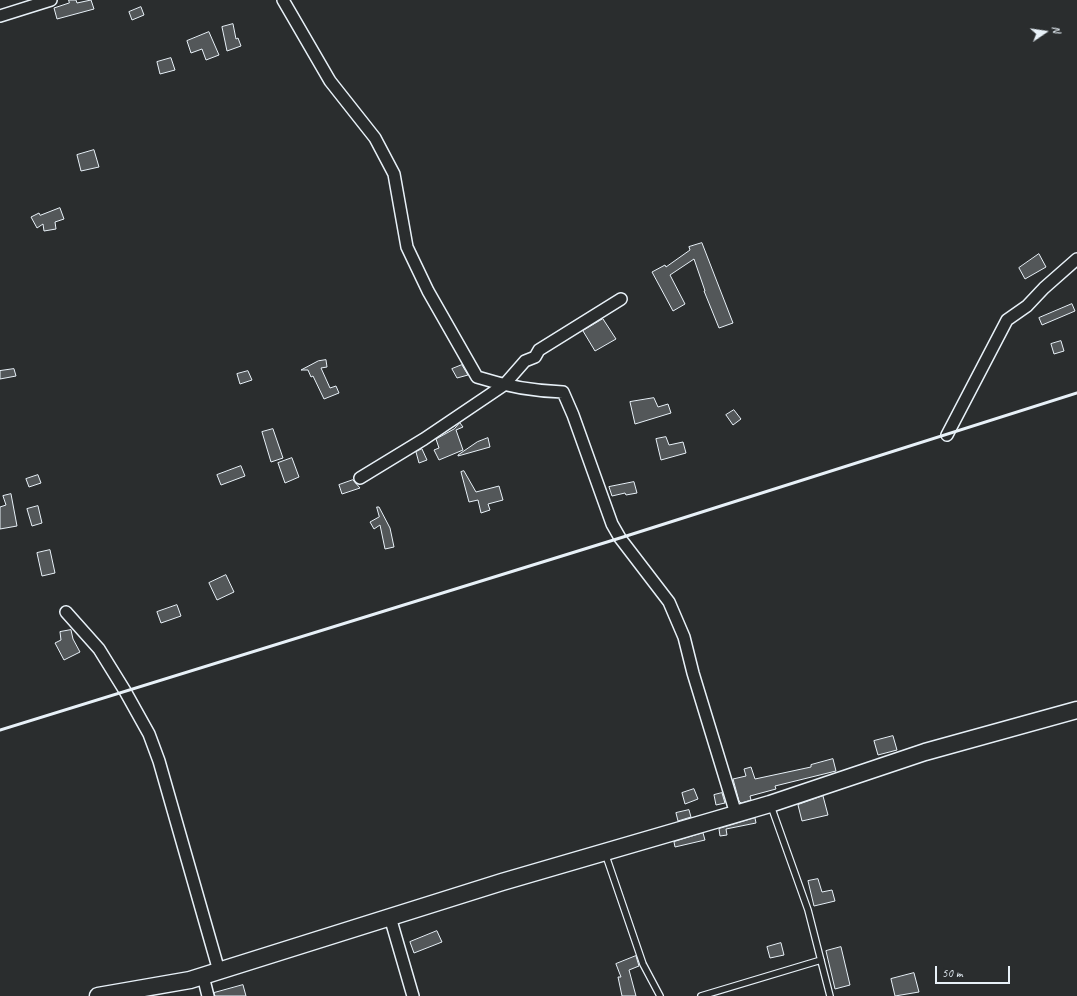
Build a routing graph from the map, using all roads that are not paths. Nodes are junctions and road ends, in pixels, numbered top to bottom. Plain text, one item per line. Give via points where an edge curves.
1 (51, 0) edge
2 (283, 0) edge
3 (0, 16) edge
4 (1077, 259) edge
5 (620, 299) dead end
6 (504, 385) junction
7 (947, 435) dead end
8 (360, 478) dead end
9 (66, 612) dead end
10 (1077, 710) edge
11 (770, 804) junction
12 (736, 814) junction
13 (605, 852) junction
14 (390, 917) junction
15 (821, 960) junction
16 (219, 971) junction
17 (203, 976) junction
18 (98, 996) edge
19 (208, 996) edge
20 (413, 996) edge
21 (660, 996) edge
22 (701, 996) edge
23 (830, 996) edge

1 - 3 street
2 - 6 street via 330,81 375,138 394,174 408,247 447,326 477,377
4 - 7 street via 1027,306 1007,320
5 - 6 street via 539,350 535,357 525,361
6 - 8 street
6 - 12 street via 563,392 612,524 668,602 684,637
9 - 16 street via 99,649 149,734
10 - 11 main road via 925,752
11 - 12 main road
11 - 15 lane via 808,910
12 - 13 main road
13 - 14 main road
13 - 21 lane via 643,964
14 - 16 main road
14 - 20 street
15 - 22 lane
15 - 23 lane
16 - 17 main road
17 - 18 main road
17 - 19 street

